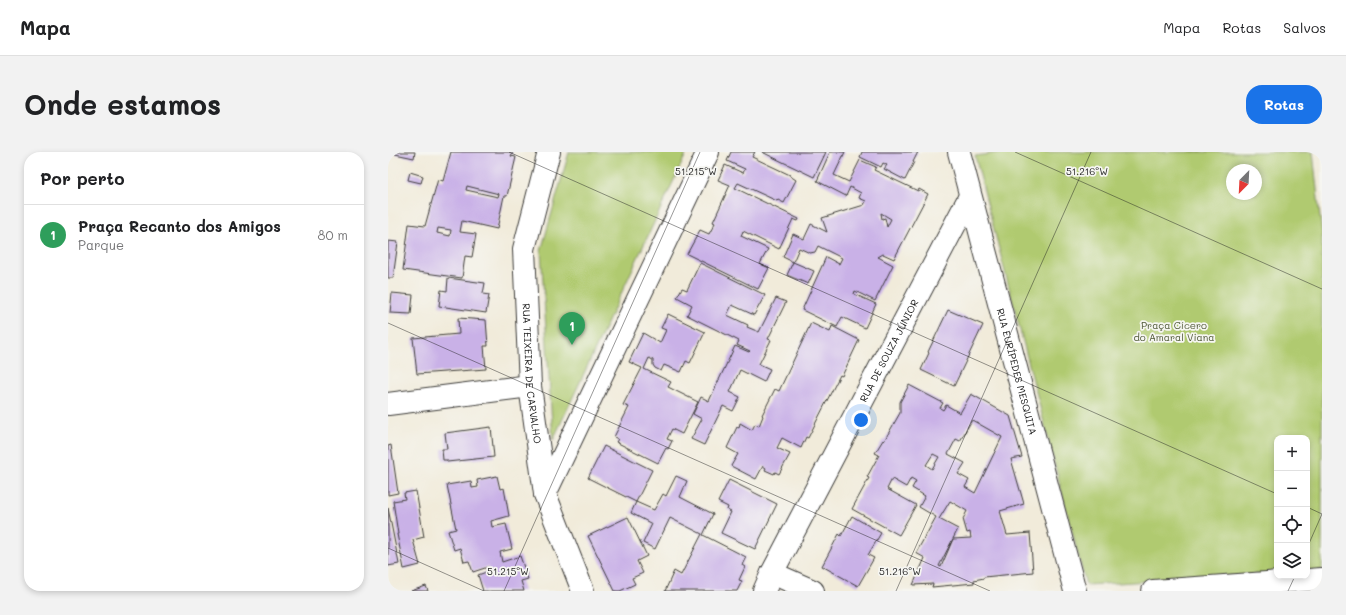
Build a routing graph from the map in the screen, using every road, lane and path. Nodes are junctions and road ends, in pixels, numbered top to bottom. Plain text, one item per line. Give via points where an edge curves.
1 (549, 152) edge
2 (708, 152) edge
3 (959, 152) edge
4 (970, 196) junction
5 (530, 386) junction
6 (388, 404) edge
7 (545, 494) junction
8 (1322, 579) edge
9 (768, 582) edge
10 (583, 591) edge
11 (813, 591) edge
12 (1075, 591) edge
13 (1153, 591) edge

1 - 5 street, RUA TEIXEIRA DE CARVALHO via 524,248
2 - 7 street
3 - 4 street, RUA EURÍPEDES MESQUITA
4 - 9 street, RUA DE SOUZA JÚNIOR
4 - 12 street, RUA EURÍPEDES MESQUITA
5 - 6 street
5 - 7 street, RUA TEIXEIRA DE CARVALHO
7 - 10 street, RUA TEIXEIRA DE CARVALHO
8 - 13 street
9 - 11 street

